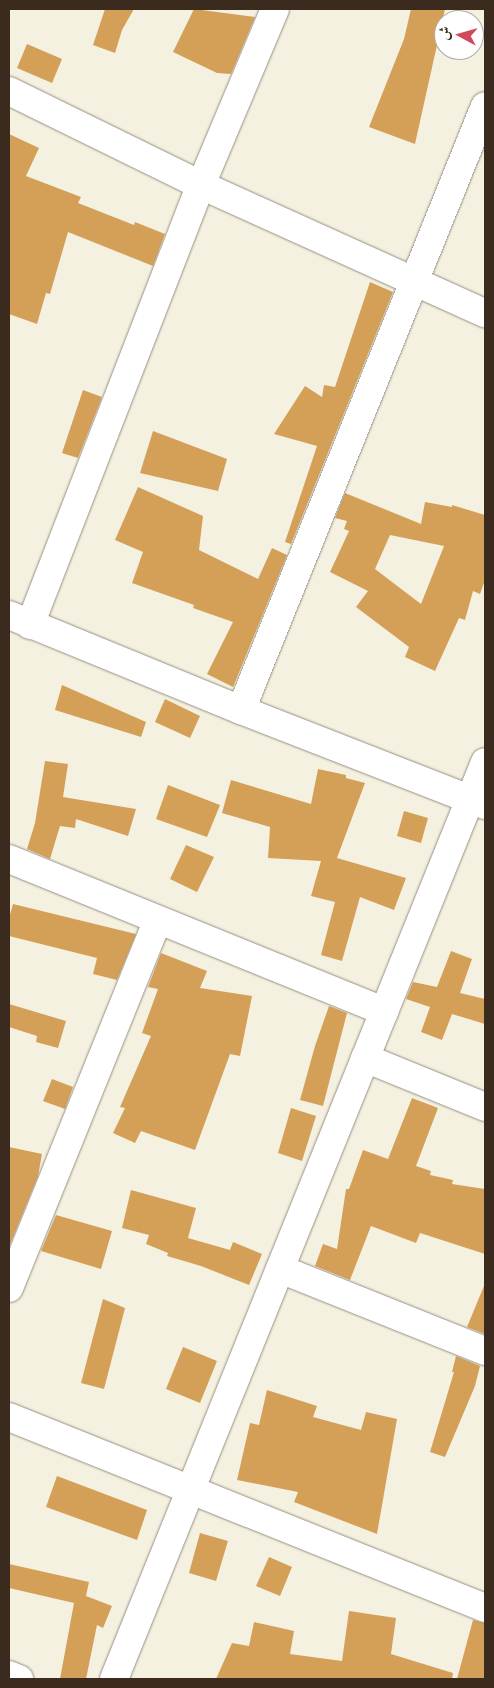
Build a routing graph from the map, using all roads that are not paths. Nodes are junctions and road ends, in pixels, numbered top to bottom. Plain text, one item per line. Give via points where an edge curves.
1 (275, 9) edge
2 (9, 92) edge
3 (485, 106) edge
4 (201, 185) junction
5 (415, 282) junction
6 (485, 313) edge
7 (19, 620) edge
8 (241, 710) junction
9 (485, 762) edge
10 (478, 802) edge
11 (9, 859) edge
12 (158, 920) junction
13 (384, 1011) junction
14 (365, 1058) junction
15 (485, 1107) edge
16 (280, 1269) junction
17 (9, 1288) edge
18 (485, 1351) edge
19 (9, 1417) edge
20 (190, 1490) junction
21 (485, 1608) edge
22 (9, 1675) edge
23 (19, 1679) edge
24 (114, 1679) edge

1 - 4 street
2 - 4 street
3 - 5 street
4 - 5 street
4 - 7 street
5 - 6 street
5 - 8 street
7 - 8 street
8 - 10 street
9 - 10 street
10 - 13 street
11 - 12 street
12 - 13 street
12 - 17 street
13 - 14 street
14 - 15 street
14 - 16 street
16 - 18 street
16 - 20 street
19 - 20 street
20 - 21 street
20 - 24 street
22 - 23 street

